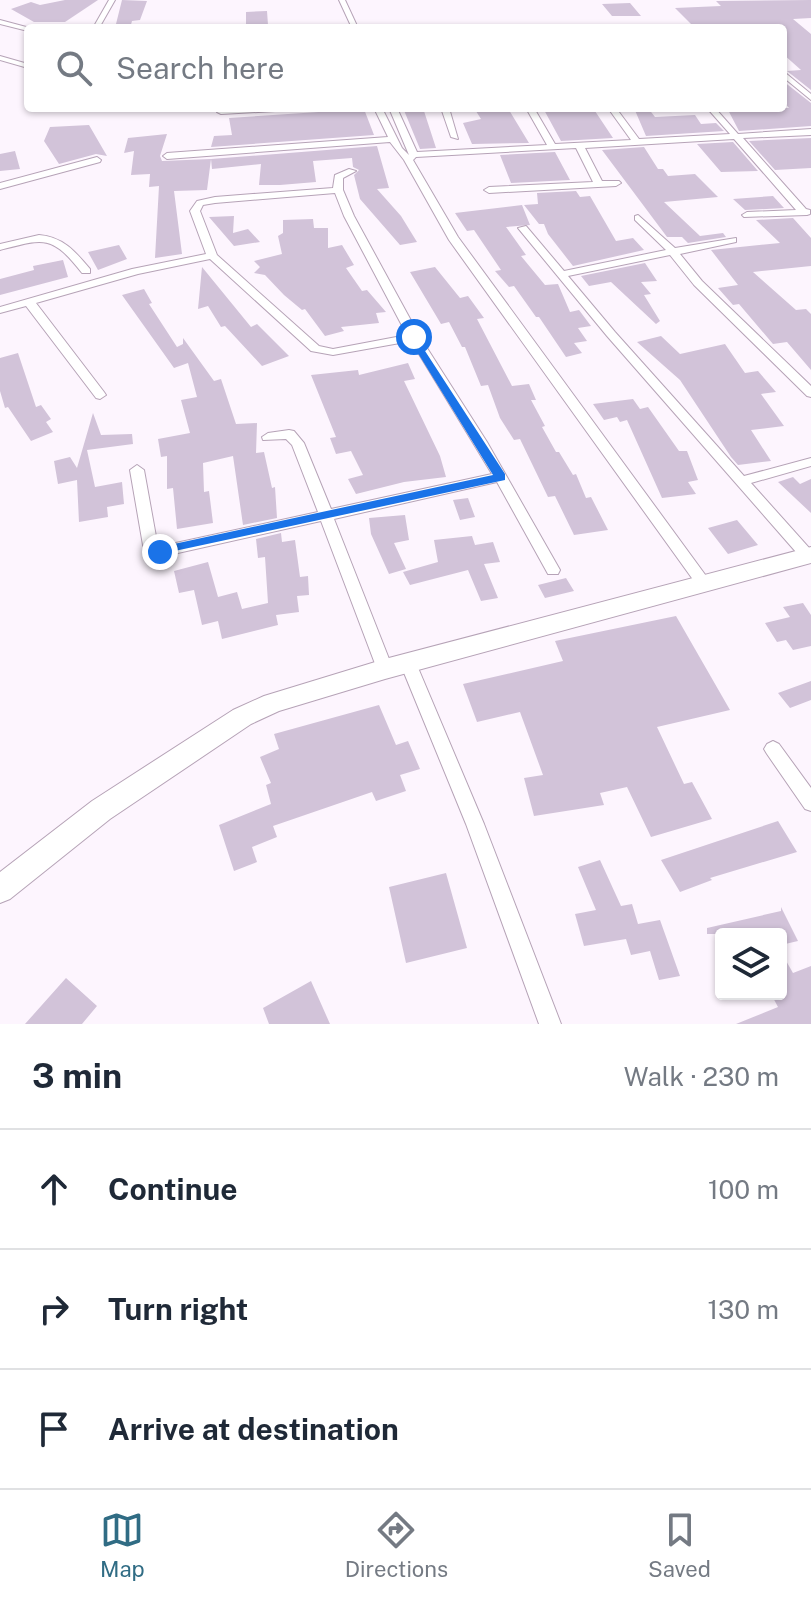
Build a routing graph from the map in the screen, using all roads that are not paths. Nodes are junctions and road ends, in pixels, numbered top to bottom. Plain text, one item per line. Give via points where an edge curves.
1 (112, 0) edge
2 (342, 0) edge
3 (0, 22) edge
4 (98, 24) edge
5 (353, 24) edge
6 (24, 28) edge
7 (0, 58) edge
8 (24, 65) edge
9 (787, 77) edge
10 (811, 98) edge
11 (380, 112) edge
12 (394, 112) edge
13 (446, 112) edge
14 (532, 112) edge
15 (615, 112) edge
16 (714, 112) edge
17 (811, 132) edge
18 (735, 136) junction
19 (455, 137) dead end
20 (393, 139) junction
21 (637, 142) junction
22 (579, 145) junction
23 (552, 146) junction
24 (167, 156) dead end
25 (411, 157) junction
26 (97, 160) dead end
27 (352, 171) dead end
28 (616, 183) dead end
29 (599, 184) junction
30 (0, 186) edge
31 (338, 190) junction
32 (489, 190) dead end
33 (807, 212) edge
34 (747, 215) dead end
35 (638, 218) dead end
36 (523, 228) dead end
37 (732, 240) dead end
38 (0, 247) edge
39 (672, 254) junction
40 (212, 256) junction
41 (86, 271) dead end
42 (563, 274) junction
43 (29, 302) junction
44 (0, 310) edge
45 (414, 337) junction
46 (811, 393) edge
47 (100, 395) dead end
48 (268, 437) dead end
49 (811, 462) edge
50 (137, 470) dead end
51 (500, 477) junction
52 (742, 481) junction
53 (329, 516) junction
54 (810, 556) edge
55 (553, 570) dead end
56 (704, 584) junction
57 (396, 666) junction
58 (773, 749) dead end
59 (811, 803) edge
60 (0, 889) edge
61 (550, 1024) edge

1 - 4 street
2 - 5 street
3 - 6 street
7 - 8 street
9 - 10 street
11 - 20 street
12 - 25 street
13 - 19 street
14 - 23 street
15 - 21 street
16 - 18 street
17 - 18 street
18 - 21 street
18 - 33 street
20 - 24 street
20 - 25 street
21 - 22 street
22 - 23 street
22 - 29 street
23 - 25 street
25 - 56 street via 414,175 453,238
26 - 30 street
27 - 31 street via 339,175
28 - 29 street
29 - 32 street
31 - 40 street via 200,203 195,211
31 - 45 street
33 - 34 street
35 - 39 street
36 - 42 street
37 - 39 street
38 - 41 street via 51,238 68,248
39 - 42 street
39 - 46 street
40 - 43 street
40 - 45 street via 315,349 333,352
42 - 52 street
43 - 44 street
43 - 47 street
45 - 51 street
48 - 53 street via 289,434 295,439
49 - 52 street
50 - 53 street via 150,545 160,552
51 - 53 street
51 - 55 street
52 - 54 street
53 - 57 street
54 - 56 street
56 - 57 street
57 - 60 street via 242,717 101,810
57 - 61 street via 475,824
58 - 59 street

